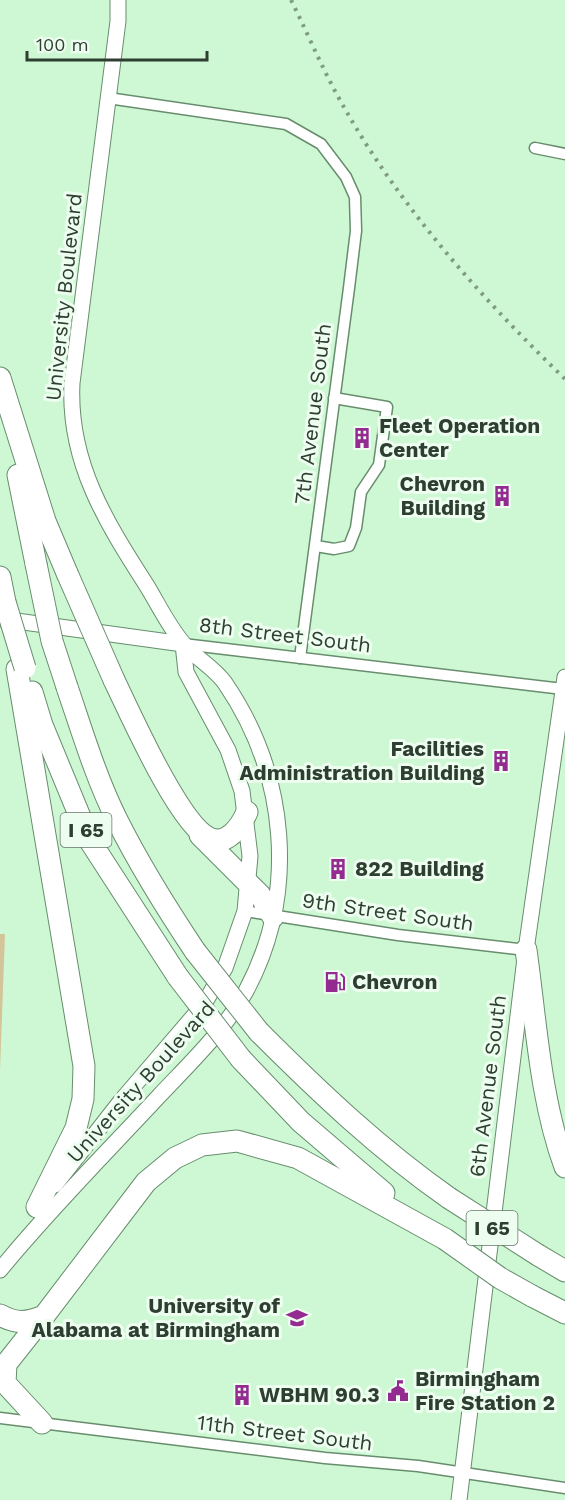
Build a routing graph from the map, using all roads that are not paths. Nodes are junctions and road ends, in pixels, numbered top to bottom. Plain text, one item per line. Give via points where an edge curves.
1 (118, 0) edge
2 (108, 98) junction
3 (535, 148) dead end
4 (565, 154) edge
5 (0, 378) edge
6 (0, 389) edge
7 (334, 398) junction
8 (316, 546) junction
9 (0, 577) edge
10 (3, 610) edge
11 (183, 644) junction
12 (300, 658) junction
13 (21, 668) junction
14 (564, 685) edge
15 (247, 812) junction
16 (196, 830) junction
17 (249, 884) junction
18 (245, 911) junction
19 (273, 917) junction
20 (526, 950) junction
21 (565, 1167) edge
22 (37, 1207) junction
23 (445, 1239) junction
24 (0, 1268) edge
25 (565, 1271) edge
26 (565, 1313) edge
27 (0, 1315) edge
28 (44, 1316) junction
29 (3, 1368) edge
30 (0, 1418) edge
31 (42, 1423) junction
32 (463, 1474) junction
33 (565, 1488) edge
34 (459, 1500) edge

1 - 2 main road, University Boulevard
2 - 7 street, 7th Avenue South via 286,124 321,144 346,177 355,197 356,231
2 - 11 main road, University Boulevard via 73,373 73,426 83,470 101,510
3 - 4 street
5 - 16 highway, bridge via 45,521 67,573 152,759
6 - 25 highway, I 65, bridge via 52,641 67,687 116,819 195,951 259,1032 324,1098 403,1166
7 - 8 street, 7th Avenue South
7 - 8 street via 387,407 383,442 379,465 361,492 349,546
8 - 12 street, 7th Avenue South
9 - 10 highway
10 - 11 main road, 8th Street South
10 - 13 highway, bridge
11 - 12 street, 8th Street South
11 - 15 main road, University Boulevard via 186,672 228,750
11 - 19 main road, University Boulevard via 223,680 263,755 280,838
12 - 14 street, 8th Street South
13 - 22 highway via 84,1066 83,1099 76,1128
13 - 23 highway, I 65, bridge via 90,841 178,977 242,1059 301,1122 365,1178
14 - 20 main road, 6th Avenue South
15 - 16 highway via 234,833 224,840 211,840
15 - 17 main road, University Boulevard
16 - 17 highway
17 - 18 main road, University Boulevard
17 - 19 highway
18 - 19 street, 9th Street South
18 - 22 main road, University Boulevard via 225,968 204,1004
19 - 20 street, 9th Street South
19 - 24 main road, University Boulevard via 255,973 222,1027
20 - 21 highway via 544,1079
20 - 32 main road, 6th Avenue South
22 - 24 main road, University Boulevard
23 - 26 highway, I 65, bridge via 500,1278
23 - 28 highway via 298,1158 237,1141 202,1145 175,1158 146,1182
27 - 28 highway via 16,1323
28 - 29 highway
29 - 31 highway via 5,1383
30 - 31 street, 11th Street South
31 - 32 street, 11th Street South
32 - 33 street, 11th Street South
32 - 34 main road, 6th Avenue South

